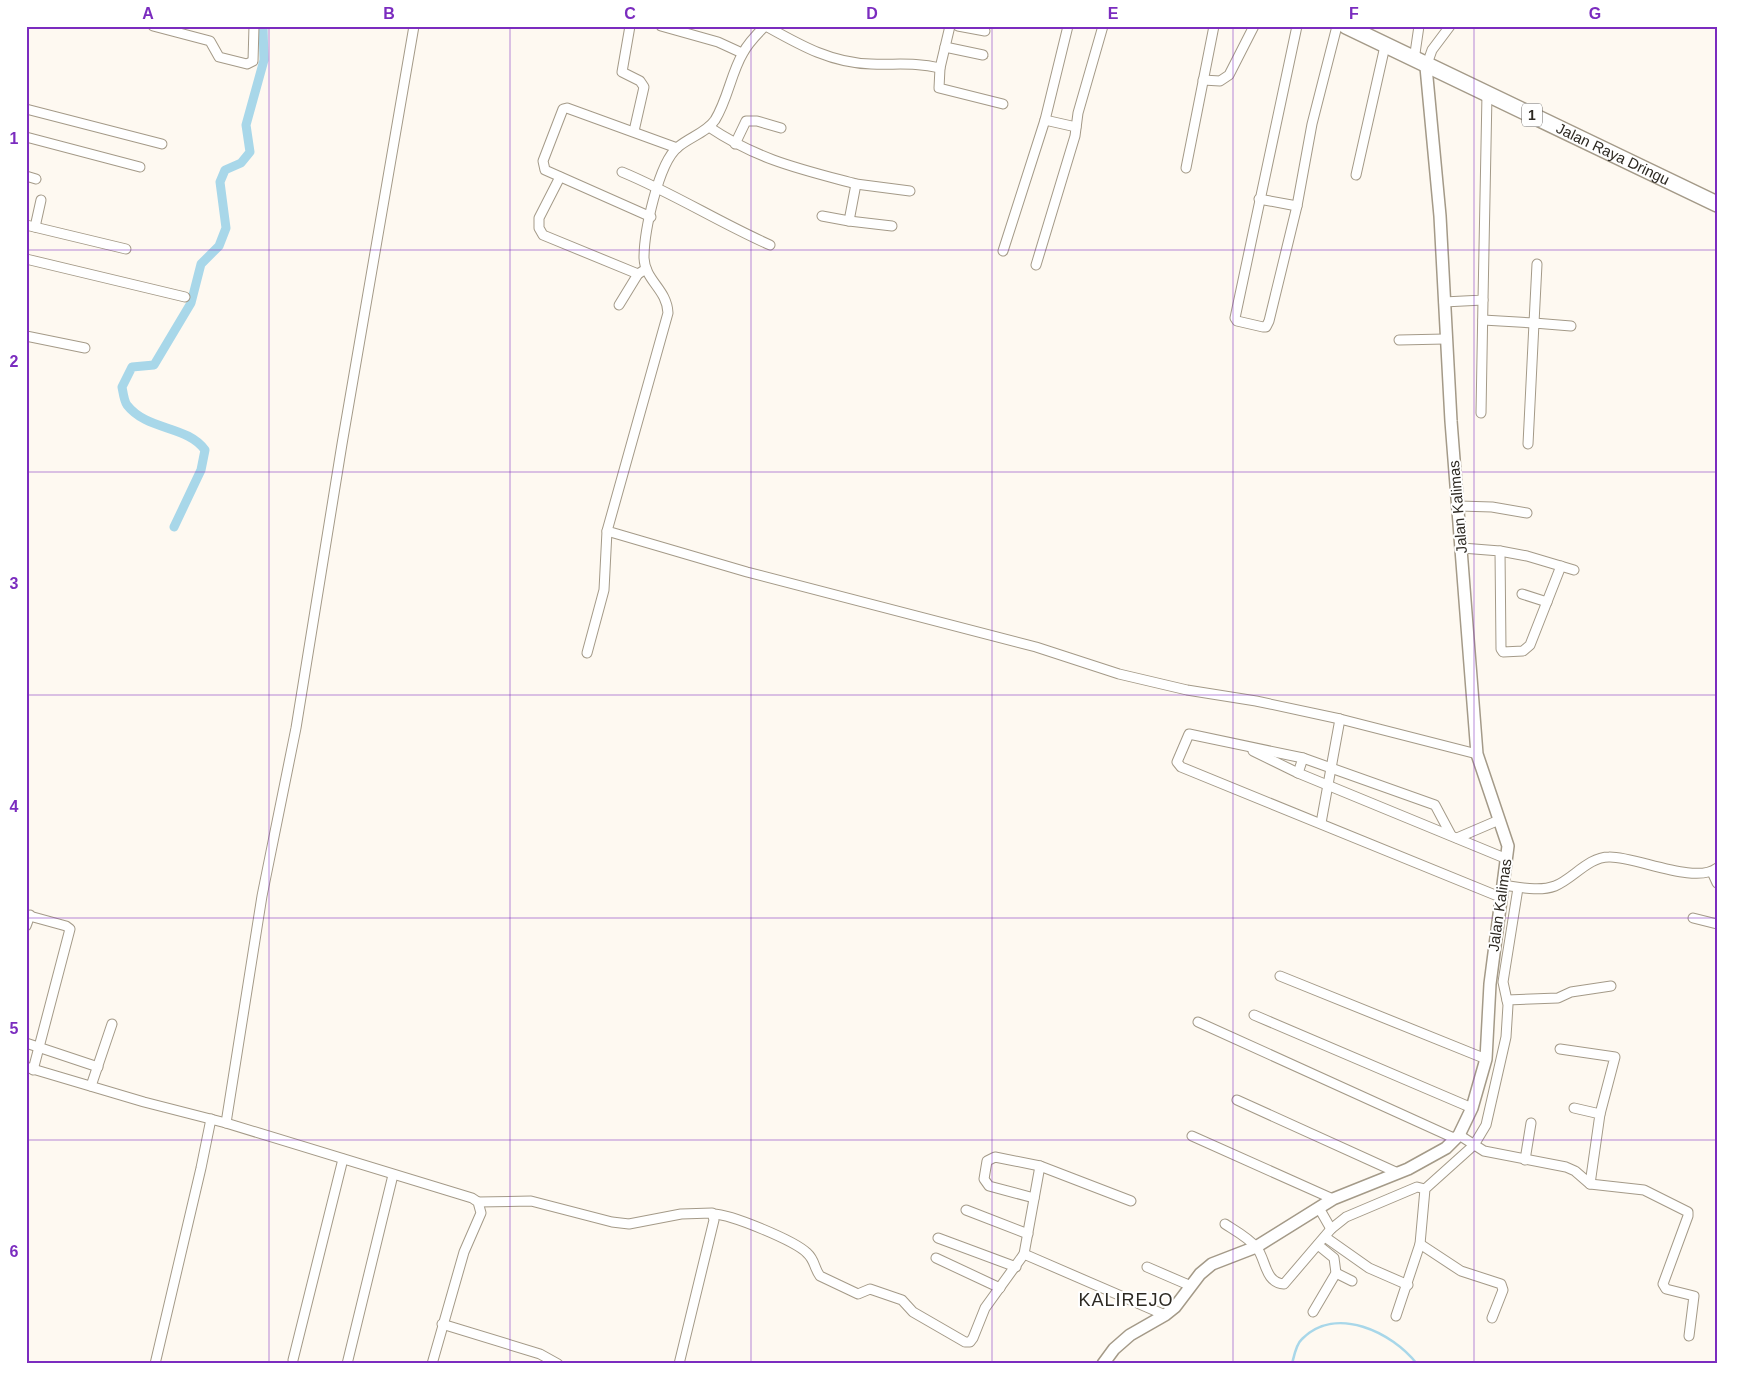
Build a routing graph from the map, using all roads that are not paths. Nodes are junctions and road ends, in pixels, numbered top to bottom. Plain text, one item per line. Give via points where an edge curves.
1 (153, 26) edge
2 (254, 26) edge
3 (414, 26) edge
4 (630, 26) edge
5 (661, 26) edge
6 (765, 26) edge
7 (950, 26) edge
8 (958, 26) edge
9 (1068, 26) edge
10 (1103, 26) edge
11 (1214, 26) edge
12 (1254, 26) edge
13 (1298, 26) edge
14 (1337, 26) edge
15 (1346, 26) edge
16 (1419, 26) edge
17 (1450, 26) edge
18 (985, 31) dead end
19 (1385, 46) junction
20 (945, 47) junction
21 (742, 53) junction
22 (983, 55) dead end
23 (1420, 63) junction
24 (940, 68) junction
25 (1203, 80) junction
26 (1487, 94) junction
27 (1003, 104) dead end
28 (26, 109) edge
29 (1045, 120) junction
30 (709, 127) junction
31 (1076, 127) junction
32 (781, 128) dead end
33 (634, 131) junction
34 (26, 137) edge
35 (162, 144) dead end
36 (735, 144) junction
37 (677, 148) junction
38 (140, 167) dead end
39 (1186, 168) dead end
40 (622, 172) dead end
41 (1356, 175) dead end
42 (26, 176) edge
43 (560, 177) junction
44 (36, 179) dead end
45 (856, 184) junction
46 (659, 186) junction
47 (910, 191) dead end
48 (1259, 199) junction
49 (41, 200) dead end
50 (1717, 204) edge
51 (1297, 206) junction
52 (822, 216) dead end
53 (651, 217) junction
54 (849, 221) junction
55 (30, 226) edge
56 (892, 226) dead end
57 (770, 245) dead end
58 (126, 249) dead end
59 (1003, 251) dead end
60 (26, 259) edge
61 (1537, 264) dead end
62 (1036, 265) dead end
63 (642, 272) junction
64 (185, 297) dead end
65 (1483, 300) junction
66 (1444, 302) junction
67 (619, 305) dead end
68 (1482, 320) junction
69 (1534, 323) junction
70 (1571, 326) dead end
71 (26, 336) edge
72 (1445, 339) junction
73 (1399, 340) dead end
74 (85, 348) dead end
75 (1481, 413) dead end
76 (1528, 444) dead end
77 (1459, 506) junction
78 (1528, 513) dead end
79 (607, 530) junction
80 (1462, 548) junction
81 (1500, 551) junction
82 (1561, 566) junction
83 (1574, 570) dead end
84 (1522, 594) dead end
85 (1547, 602) junction
86 (587, 653) dead end
87 (1340, 719) junction
88 (1239, 745) junction
89 (1477, 754) junction
90 (1303, 758) junction
91 (1330, 766) junction
92 (1298, 774) junction
93 (1328, 785) junction
94 (1499, 820) junction
95 (1321, 823) junction
96 (1454, 836) junction
97 (1508, 859) junction
98 (1714, 870) edge
99 (1717, 883) edge
100 (1510, 886) junction
101 (1500, 897) junction
102 (28, 915) edge
103 (1694, 918) dead end
104 (1717, 924) edge
105 (26, 926) edge
106 (1280, 976) dead end
107 (1611, 986) dead end
108 (1508, 1000) junction
109 (1254, 1015) dead end
110 (1198, 1022) dead end
111 (112, 1024) dead end
112 (26, 1044) edge
113 (40, 1047) junction
114 (1560, 1049) dead end
115 (1486, 1059) junction
116 (98, 1067) junction
117 (30, 1069) edge
118 (91, 1086) junction
119 (1238, 1100) dead end
120 (1472, 1108) junction
121 (1574, 1108) dead end
122 (1600, 1114) junction
123 (211, 1119) junction
124 (226, 1123) junction
125 (1531, 1123) dead end
126 (1192, 1136) dead end
127 (1464, 1139) junction
128 (343, 1159) junction
129 (1526, 1160) junction
130 (1040, 1166) junction
131 (1398, 1173) junction
132 (394, 1174) junction
133 (1590, 1184) junction
134 (1425, 1188) junction
135 (1034, 1198) junction
136 (1333, 1199) junction
137 (1131, 1201) dead end
138 (478, 1202) junction
139 (966, 1210) dead end
140 (1320, 1210) junction
141 (714, 1214) junction
142 (1225, 1224) dead end
143 (1331, 1229) junction
144 (1028, 1234) junction
145 (1325, 1237) junction
146 (938, 1238) dead end
147 (1420, 1244) junction
148 (1318, 1245) junction
149 (1259, 1252) junction
150 (1024, 1254) junction
151 (936, 1258) dead end
152 (1016, 1267) junction
153 (1147, 1267) dead end
154 (1336, 1273) junction
155 (1352, 1282) dead end
156 (1408, 1285) junction
157 (1191, 1286) junction
158 (1000, 1288) junction
159 (1313, 1312) dead end
160 (1165, 1315) junction
161 (1396, 1316) dead end
162 (1492, 1318) dead end
163 (442, 1324) junction
164 (1689, 1336) dead end
165 (293, 1360) dead end
166 (154, 1364) edge
167 (347, 1364) edge
168 (432, 1364) edge
169 (558, 1364) edge
170 (679, 1364) edge
171 (1102, 1364) edge

1 - 2 street via 210,40 218,57 247,64 255,56
3 - 124 street via 296,728 262,896
4 - 33 street via 622,72 640,81 644,87
5 - 21 street via 718,42
6 - 21 street
6 - 24 street via 812,52 835,60 870,64 910,62
7 - 20 street
8 - 18 street
9 - 29 street
10 - 31 street
11 - 25 street
12 - 25 street via 1229,75 1220,81
13 - 48 street
14 - 51 street via 1312,124
15 - 19 highway, Jalan Raya Dringu / 1
16 - 23 street
17 - 23 street
19 - 23 highway, Jalan Raya Dringu / 1
19 - 41 street
20 - 22 street
20 - 24 street
21 - 30 street via 731,86
23 - 26 highway, Jalan Raya Dringu / 1
23 - 66 street, Jalan Kalimas via 1440,216
24 - 27 street via 939,88
25 - 39 street
26 - 50 highway, Jalan Raya Dringu / 1
26 - 65 street
28 - 35 street
29 - 31 street
29 - 59 street
30 - 36 street
30 - 37 street
31 - 62 street
32 - 36 street via 747,121
33 - 37 street
33 - 43 street via 564,108 542,166
34 - 38 street
36 - 45 street via 781,165
37 - 46 street via 663,171
40 - 46 street
42 - 44 street
43 - 53 street
43 - 63 street via 539,218 543,235
45 - 47 street
45 - 54 street
46 - 53 street
46 - 57 street via 734,229
48 - 51 street
48 - 51 street via 1235,318 1263,327 1269,322
49 - 55 street
52 - 54 street
53 - 63 street
54 - 56 street
55 - 58 street
60 - 64 street
61 - 69 street
63 - 67 street
63 - 79 street via 666,299 666,320
65 - 66 street
65 - 68 street
66 - 72 street, Jalan Kalimas
68 - 69 street
68 - 75 street
69 - 70 street
69 - 76 street
71 - 74 street
72 - 73 street
72 - 77 street, Jalan Kalimas
77 - 78 street
77 - 80 street, Jalan Kalimas
79 - 86 street via 604,590
79 - 87 street via 757,574 1036,647 1119,674
80 - 81 street
80 - 89 street, Jalan Kalimas
81 - 82 street
81 - 85 street via 1501,650 1527,649
82 - 83 street
82 - 85 street
84 - 85 street
87 - 89 street
87 - 91 street
88 - 90 street
88 - 92 street
88 - 95 street via 1189,734 1178,765
89 - 94 street, Jalan Kalimas
90 - 91 street
90 - 92 street
91 - 93 street
91 - 96 street via 1435,805
92 - 93 street
93 - 95 street
93 - 96 street
94 - 96 street
94 - 97 street, Jalan Kalimas via 1505,833
95 - 101 street
96 - 97 street
97 - 100 street, Jalan Kalimas
98 - 99 street
98 - 100 street via 1679,871 1601,857 1557,885
100 - 101 street, Jalan Kalimas
100 - 108 street via 1504,982
101 - 115 street, Jalan Kalimas
102 - 105 street
102 - 113 street via 70,929
103 - 104 street
106 - 115 street
107 - 108 street via 1571,992 1558,998
108 - 127 street via 1502,1061 1486,1124
109 - 120 street
110 - 127 street
111 - 116 street
112 - 113 street
113 - 116 street
113 - 117 street
114 - 122 street via 1615,1057
115 - 120 street, Jalan Kalimas
116 - 118 street
117 - 118 street
118 - 123 street
119 - 131 street
120 - 127 street, Jalan Kalimas
121 - 122 street
122 - 133 street
123 - 124 street
123 - 166 street
124 - 128 street
125 - 129 street
126 - 136 street
127 - 129 street via 1484,1151
127 - 131 street, Jalan Kalimas
127 - 134 street
128 - 132 street
128 - 165 street
129 - 133 street via 1566,1167
130 - 135 street
130 - 135 street via 996,1157 985,1165 984,1179 989,1186
130 - 137 street
131 - 136 street, Jalan Kalimas
132 - 138 street
132 - 167 street
133 - 164 street via 1644,1190 1688,1212 1664,1284 1666,1289 1694,1296
134 - 143 street via 1417,1187 1391,1196 1346,1217
134 - 147 street
135 - 144 street
136 - 140 street, Jalan Kalimas
138 - 141 street via 531,1201 629,1224 681,1214
138 - 163 street via 481,1213 464,1252
139 - 144 street
140 - 143 street
140 - 149 street, Jalan Kalimas
141 - 158 street via 729,1216 797,1245 815,1262 820,1276 854,1293 861,1294 870,1289 902,1300 913,1312 965,1342 970,1342 985,1308
141 - 170 street
142 - 149 street
143 - 145 street
144 - 150 street
145 - 148 street
145 - 156 street via 1369,1268
146 - 152 street
147 - 156 street
147 - 162 street via 1461,1271 1501,1284 1502,1290
148 - 149 street via 1284,1284 1271,1276
148 - 154 street via 1334,1258
149 - 157 street, Jalan Kalimas via 1212,1264
150 - 152 street
150 - 160 street
151 - 158 street
152 - 158 street
153 - 157 street
154 - 155 street
154 - 159 street
156 - 161 street
157 - 160 street, Jalan Kalimas
160 - 171 street, Jalan Kalimas via 1130,1335
163 - 168 street
163 - 169 street via 540,1354

